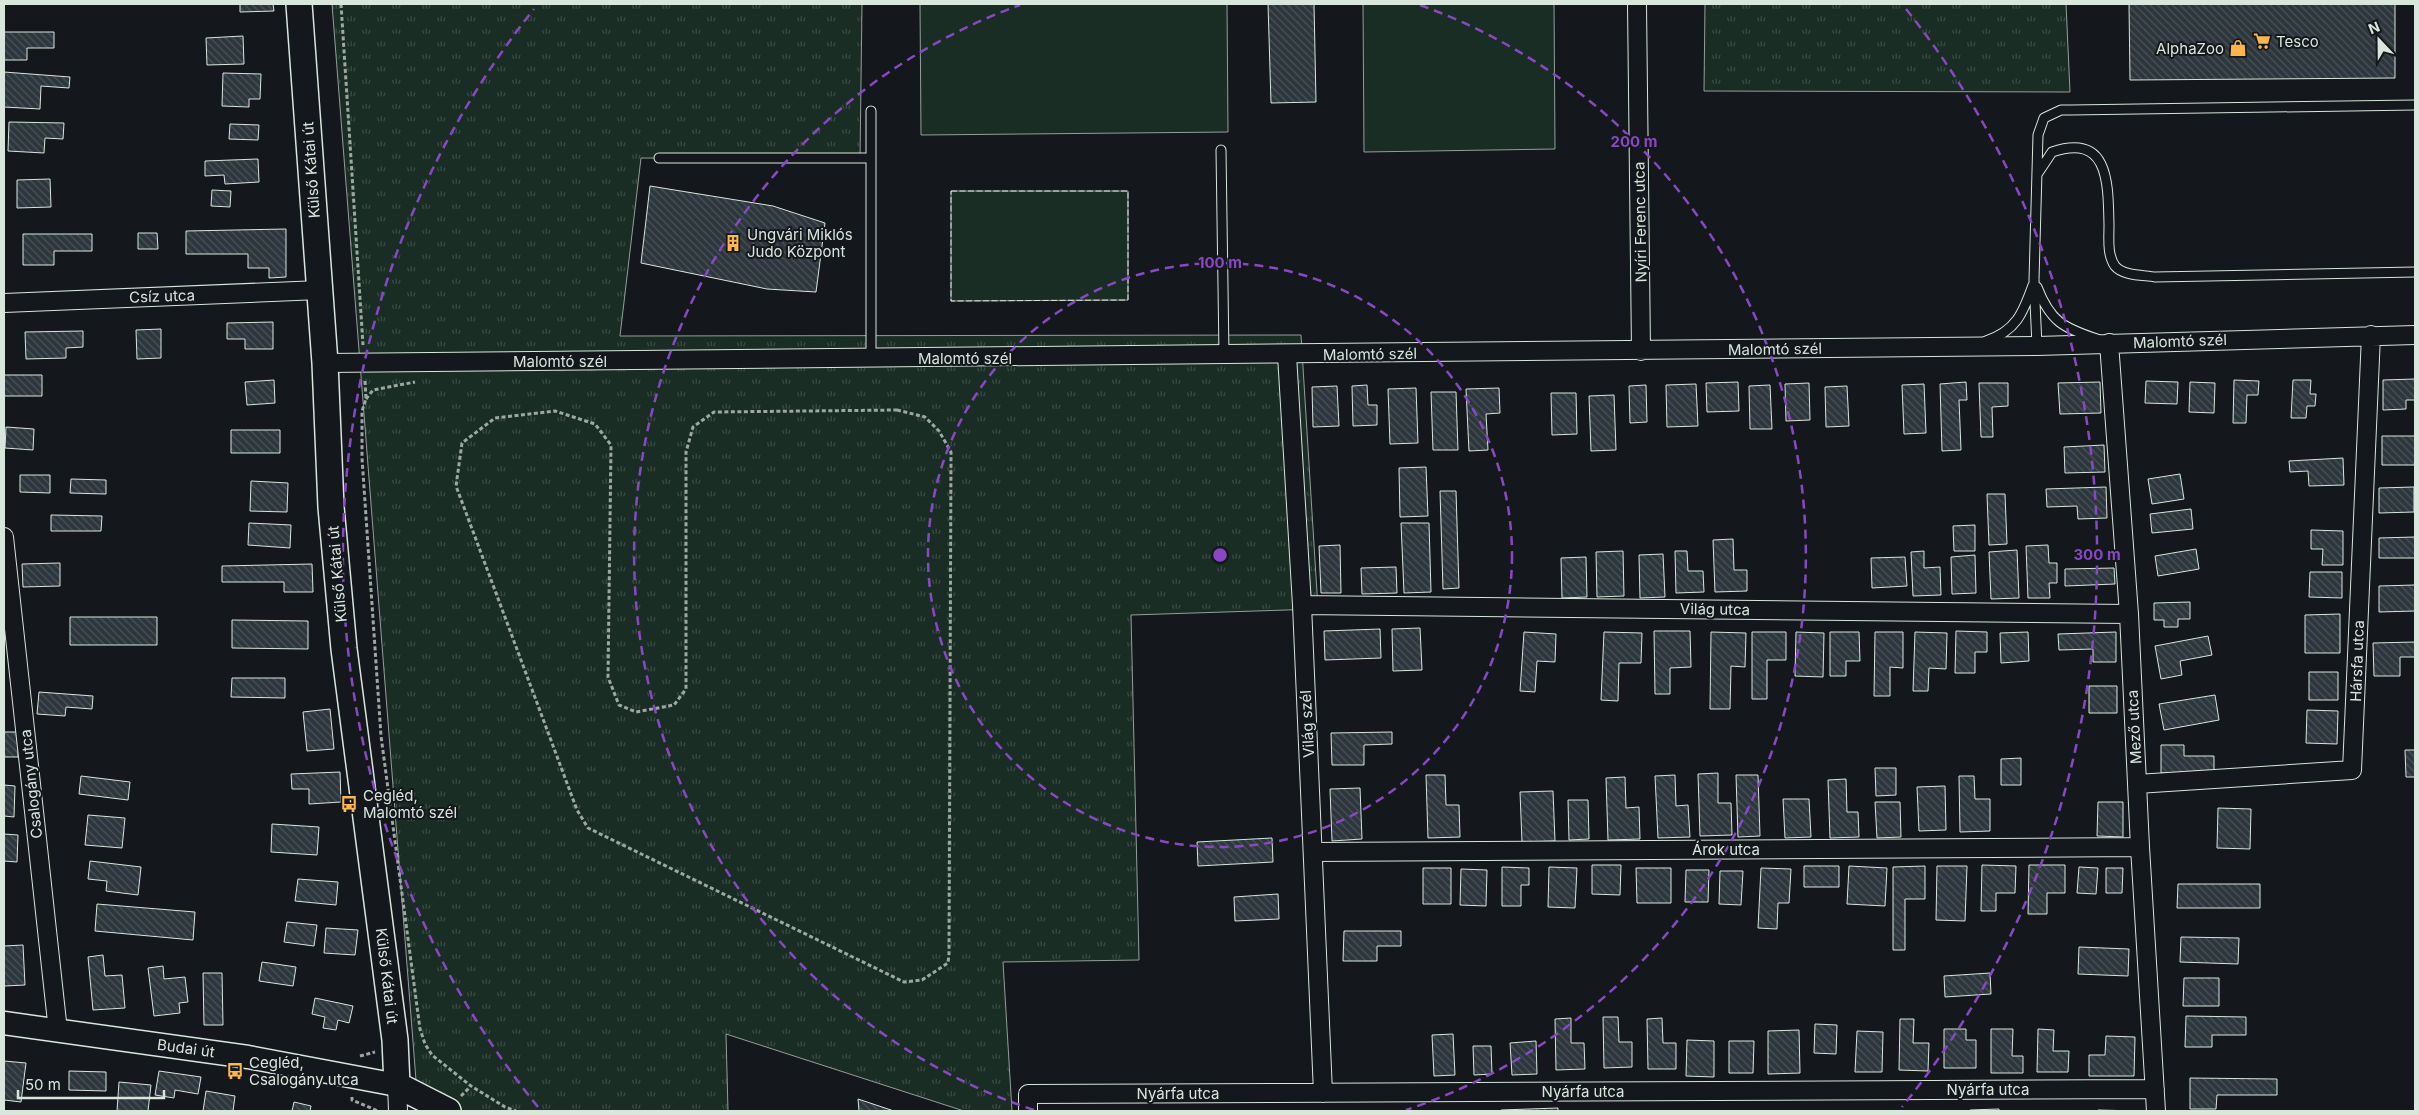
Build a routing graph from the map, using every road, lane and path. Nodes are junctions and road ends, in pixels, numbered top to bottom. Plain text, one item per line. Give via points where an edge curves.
1 (299, 4) edge
2 (341, 4) edge
3 (1637, 4) edge
4 (2415, 105) edge
5 (871, 111) dead end
6 (1221, 150) dead end
7 (659, 158) dead end
8 (871, 158) junction
9 (2038, 174) junction
10 (2415, 272) edge
11 (2034, 280) junction
12 (320, 290) junction
13 (4, 303) edge
14 (2371, 335) junction
15 (2415, 335) edge
16 (2109, 343) junction
17 (2037, 346) junction
18 (1967, 347) junction
19 (1641, 350) junction
20 (1224, 355) junction
21 (1287, 355) junction
22 (871, 358) junction
23 (364, 362) junction
24 (325, 363) junction
25 (4, 537) edge
26 (1302, 605) junction
27 (2129, 614) junction
28 (636, 712) joint
29 (2136, 784) junction
30 (2140, 847) junction
31 (1313, 852) junction
32 (4, 1023) edge
33 (58, 1030) junction
34 (398, 1085) junction
35 (2155, 1089) junction
36 (1323, 1093) junction
37 (398, 1111) edge
38 (448, 1111) edge
39 (516, 1111) edge
40 (1028, 1111) edge
41 (2156, 1111) edge

1 - 12 main road, Külső Kátai út
2 - 23 path
3 - 19 street, Nyíri Ferenc utca
4 - 9 lane via 2061,110 2044,118 2038,135
5 - 8 lane
6 - 20 lane
7 - 8 lane
8 - 22 lane
9 - 10 lane via 2052,152 2068,147 2087,148 2095,154 2103,168 2109,250 2116,267 2126,272 2156,277
9 - 11 lane
11 - 16 lane via 2044,307 2067,329
11 - 17 lane
11 - 18 lane via 2024,311 2010,329
12 - 13 street, Csíz utca
12 - 24 main road, Külső Kátai út
14 - 15 street, Malomtó szél
14 - 16 street, Malomtó szél
14 - 29 street, Hársfa utca via 2352,770
16 - 17 street, Malomtó szél
16 - 27 street, Mező utca
17 - 18 street, Malomtó szél
18 - 19 street, Malomtó szél
19 - 21 street, Malomtó szél
20 - 21 street, Malomtó szél
20 - 22 street, Malomtó szél
21 - 26 street, Világ szél
22 - 23 street, Malomtó szél
23 - 24 street, Malomtó szél
23 - 39 path via 366,399 362,411 362,458 381,736 420,1029 426,1046 446,1068 498,1103
24 - 34 main road, Külső Kátai út via 331,507 344,650 395,1040
25 - 33 street, Csalogány utca
26 - 27 street, Világ utca
26 - 31 street, Világ szél
27 - 29 street, Mező utca
28 - 28 path via 619,705 608,677 611,445 595,424 555,411 495,418 462,443 456,486 577,810 588,828 904,982 922,980 948,963 951,452 939,431 925,417 897,410 714,412 693,427 686,452 686,689 674,704
29 - 30 street, Mező utca
30 - 31 street, Árok utca
30 - 35 street, Mező utca
31 - 36 street, Világ szél
32 - 33 street, Budai út
33 - 34 street, Budai út via 248,1057
34 - 37 street
34 - 38 main road
35 - 36 street, Nyárfa utca
35 - 41 street, Mező utca
36 - 40 street, Nyárfa utca via 1028,1094

